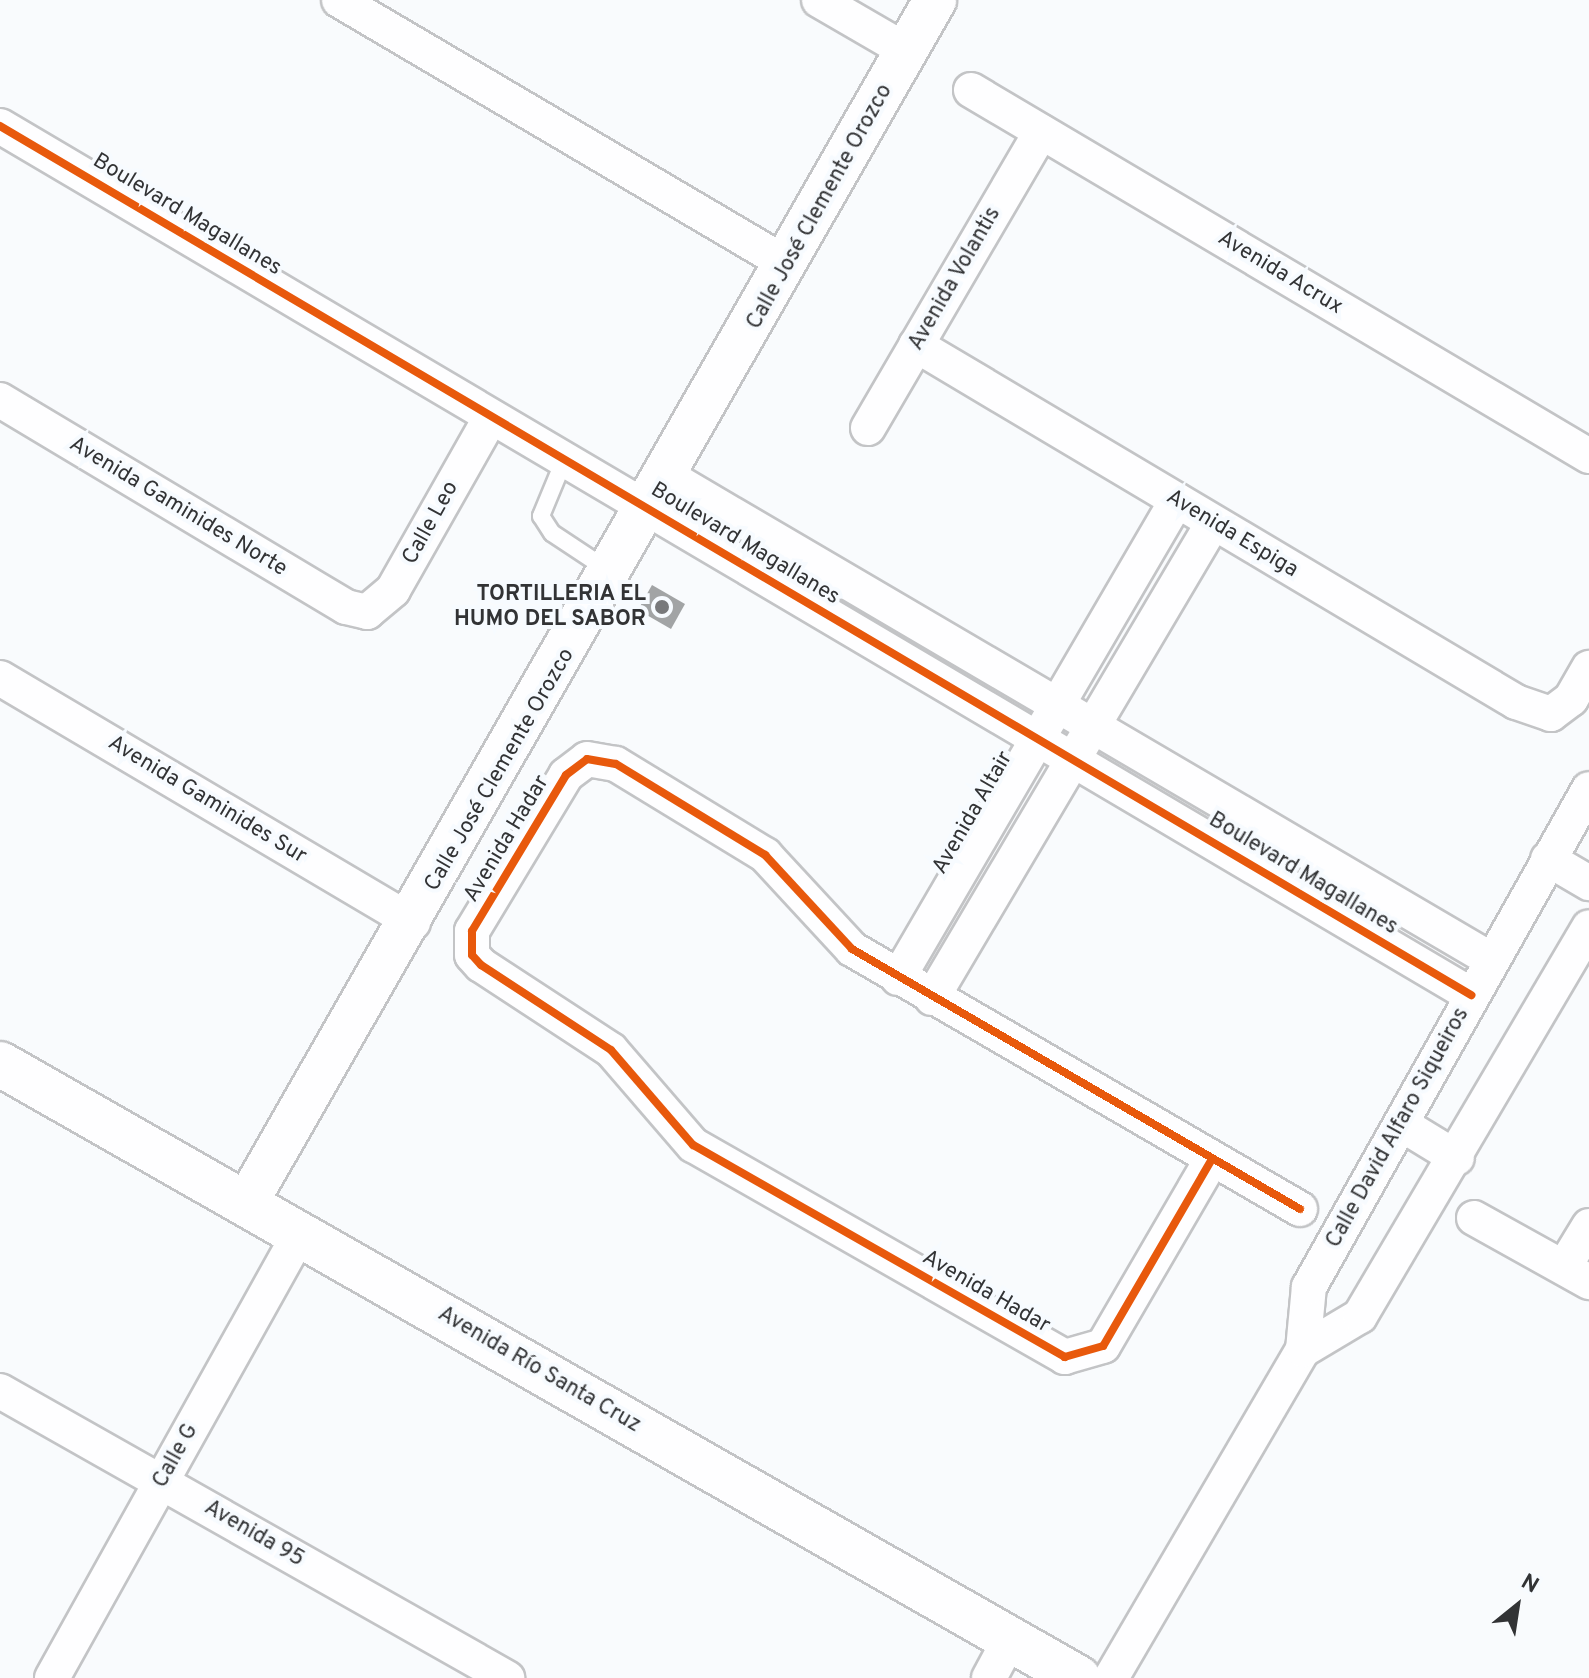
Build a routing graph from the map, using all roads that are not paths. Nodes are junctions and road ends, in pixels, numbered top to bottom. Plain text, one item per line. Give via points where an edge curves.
1 (339, 0) edge
2 (819, 0) edge
3 (935, 0) edge
4 (907, 51) junction
5 (971, 90) dead end
6 (0, 126) edge
7 (1041, 132) junction
8 (787, 264) junction
9 (916, 345) junction
10 (0, 400) edge
11 (491, 417) junction
12 (868, 428) dead end
13 (1589, 456) edge
14 (565, 458) junction
15 (658, 492) junction
16 (1177, 500) junction
17 (1213, 523) junction
18 (612, 572) junction
19 (357, 611) joint
20 (1589, 668) edge
21 (0, 678) edge
22 (1057, 704) junction
23 (1094, 725) junction
24 (1037, 739) junction
25 (1074, 760) junction
26 (1589, 789) edge
27 (1548, 859) junction
28 (1589, 883) edge
29 (413, 922) junction
30 (1589, 927) edge
31 (1490, 959) junction
32 (898, 978) junction
33 (1471, 995) junction
34 (932, 998) junction
35 (0, 1064) edge
36 (1403, 1125) junction
37 (1457, 1158) junction
38 (1212, 1159) junction
39 (247, 1202) junction
40 (1300, 1209) dead end
41 (1474, 1218) dead end
42 (1589, 1226) edge
43 (300, 1233) junction
44 (1577, 1274) edge
45 (1303, 1350) junction
46 (0, 1391) edge
47 (162, 1482) junction
48 (1010, 1639) junction
49 (52, 1678) edge
50 (507, 1678) edge
51 (989, 1678) edge
52 (1078, 1678) edge
53 (1111, 1678) edge

1 - 8 street
2 - 4 street
3 - 4 street, Calle José Clemente Orozco
4 - 8 street, Calle José Clemente Orozco
5 - 7 street, Avenida Acrux
6 - 11 street, Boulevard Magallanes
7 - 9 street, Avenida Volantis
7 - 13 street, Avenida Acrux
8 - 15 street, Calle José Clemente Orozco
9 - 12 street, Avenida Volantis
9 - 16 street, Avenida Espiga
10 - 19 street, Avenida Gaminides Norte
11 - 14 street, Boulevard Magallanes
11 - 19 street, Calle Leo via 386,601
14 - 15 street, Boulevard Magallanes
14 - 18 lane via 541,516 552,533
15 - 18 street, Calle José Clemente Orozco
15 - 22 street, Boulevard Magallanes
15 - 24 street, Boulevard Magallanes
16 - 17 street, Avenida Espiga
16 - 22 street, Avenida Altair
17 - 20 street, Avenida Espiga via 1516,702 1551,714
17 - 23 street
18 - 29 street, Calle José Clemente Orozco
21 - 29 street, Avenida Gaminides Sur
22 - 23 street, Boulevard Magallanes
22 - 24 street, Avenida Altair
23 - 25 street
23 - 31 street, Boulevard Magallanes
24 - 25 street, Boulevard Magallanes
24 - 32 street, Avenida Altair
25 - 33 street, Boulevard Magallanes
25 - 34 street
26 - 27 street, Calle David Alfaro Siqueiros
27 - 28 street
27 - 31 street, Calle David Alfaro Siqueiros
29 - 39 street, Calle José Clemente Orozco
30 - 37 street, Calle David Alfaro Siqueiros
31 - 33 street, Calle David Alfaro Siqueiros
32 - 34 street, Avenida Hadar
32 - 38 street, Avenida Hadar via 852,949 765,855 634,772 601,760 587,759 566,775 470,940 472,955 490,973 611,1050 693,1145 1065,1357 1103,1346
33 - 36 street, Calle David Alfaro Siqueiros
34 - 38 street, Avenida Hadar
35 - 39 main road, Avenida Río Santa Cruz
36 - 37 street
36 - 45 street, Calle David Alfaro Siqueiros via 1309,1287
37 - 45 street, Calle David Alfaro Siqueiros via 1360,1316
38 - 40 street, Avenida Hadar
39 - 43 main road, Avenida Río Santa Cruz
41 - 44 street
42 - 44 street
43 - 47 street, Calle G
43 - 48 main road, Avenida Río Santa Cruz
45 - 53 street, Calle David Alfaro Siqueiros
46 - 47 street, Avenida 95
47 - 49 street, Calle G
47 - 50 street, Avenida 95
48 - 51 street
48 - 52 main road, Avenida Río Santa Cruz

